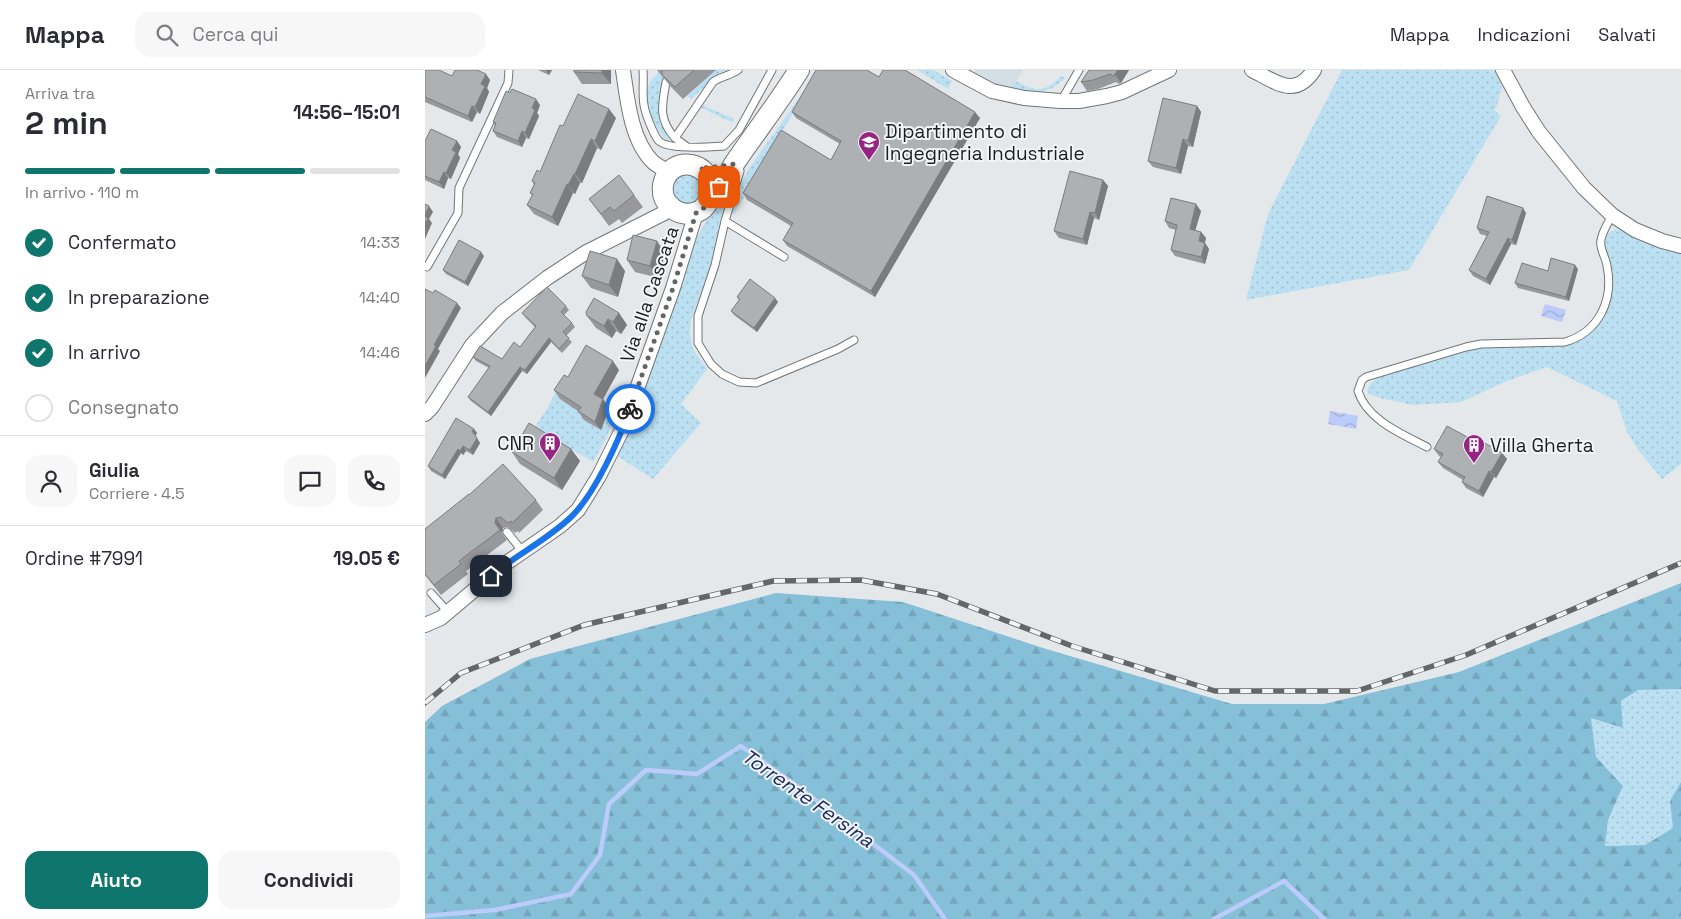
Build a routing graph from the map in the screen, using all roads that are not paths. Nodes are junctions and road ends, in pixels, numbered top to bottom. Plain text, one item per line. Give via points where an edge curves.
1 (509, 70) edge
2 (623, 70) edge
3 (643, 70) edge
4 (738, 70) edge
5 (772, 70) edge
6 (799, 70) edge
7 (953, 70) edge
8 (1079, 70) edge
9 (1169, 70) edge
10 (1253, 70) edge
11 (1314, 70) edge
12 (1503, 70) edge
13 (666, 82) edge
14 (1060, 101) junction
15 (675, 138) junction
16 (687, 146) junction
17 (740, 156) junction
18 (700, 167) junction
19 (669, 172) junction
20 (712, 195) junction
21 (672, 209) junction
22 (696, 213) junction
23 (1612, 215) junction
24 (725, 221) junction
25 (1681, 246) edge
26 (784, 257) dead end
27 (427, 268) dead end
28 (854, 340) dead end
29 (425, 414) edge
30 (1427, 447) dead end
31 (507, 532) edge
32 (523, 552) junction
33 (431, 593) edge
34 (448, 612) junction
35 (425, 625) edge

1 - 27 lane via 508,83 459,188 458,213
2 - 19 street via 633,121 643,150 653,162
3 - 16 lane via 644,106 655,136 667,145
4 - 15 lane via 713,82
5 - 16 lane via 739,130 724,146
6 - 17 street
7 - 14 street via 992,91
8 - 14 lane
9 - 14 street via 1114,94
10 - 11 street via 1286,87 1299,85
12 - 23 street via 1539,132 1584,188
13 - 15 lane via 662,108 664,121
15 - 16 lane
17 - 18 street via 709,168
17 - 20 street
17 - 24 lane
18 - 19 street via 683,164
18 - 20 street via 711,179
19 - 21 street via 663,195
20 - 22 street via 709,203
21 - 22 street via 679,213
21 - 29 street via 585,253 502,313 472,345
22 - 32 street, Via alla Cascata via 673,288 615,446 578,510
23 - 25 street via 1635,230
23 - 30 lane via 1601,239 1609,292 1601,315 1585,332 1565,342 1466,347 1362,380 1358,391 1370,412
24 - 26 lane
24 - 28 lane via 715,266 698,316 698,343 711,364 739,382 756,383
31 - 32 lane
32 - 34 street, Via alla Cascata
33 - 34 lane
34 - 35 street, Via alla Cascata

